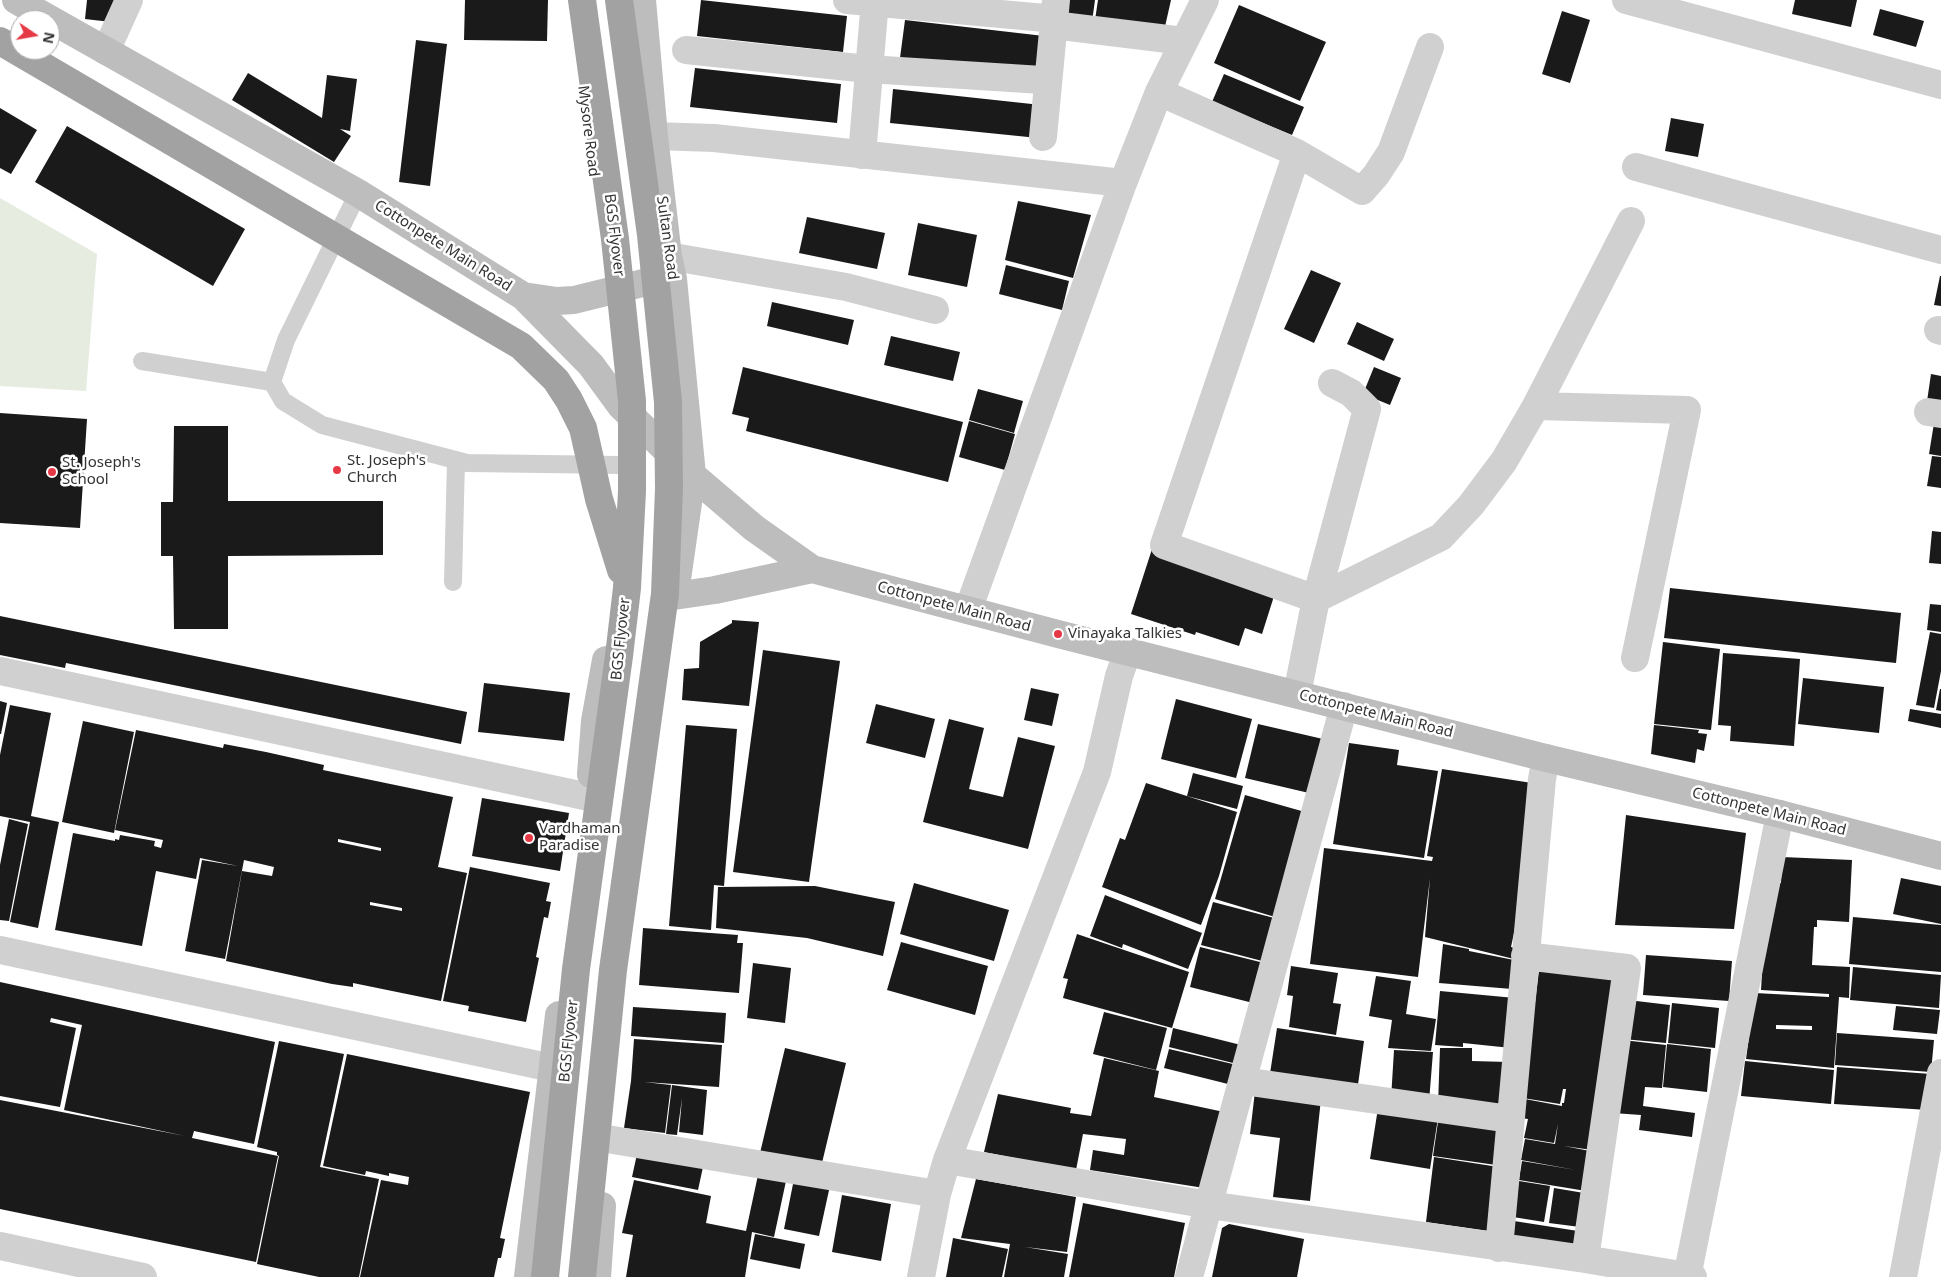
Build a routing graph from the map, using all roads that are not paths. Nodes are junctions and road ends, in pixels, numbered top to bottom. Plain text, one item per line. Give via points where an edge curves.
1 (16, 0) edge
2 (129, 0) edge
3 (571, 0) edge
4 (582, 0) edge
5 (619, 0) edge
6 (642, 0) edge
7 (848, 0) edge
8 (1204, 0) edge
9 (1626, 0) edge
10 (875, 1) edge
11 (1051, 14) edge
12 (0, 42) edge
13 (1184, 42) junction
14 (1430, 47) dead end
15 (686, 50) dead end
16 (106, 51) junction
17 (868, 70) junction
18 (1042, 80) dead end
19 (1941, 85) edge
20 (1160, 92) junction
21 (654, 136) junction
22 (1043, 137) dead end
23 (1297, 153) junction
24 (862, 155) junction
25 (1636, 167) dead end
26 (1123, 183) junction
27 (358, 193) junction
28 (1631, 222) dead end
29 (1941, 250) edge
30 (671, 267) junction
31 (608, 293) junction
32 (523, 296) junction
33 (935, 310) dead end
34 (142, 361) dead end
35 (272, 382) junction
36 (1332, 383) dead end
37 (621, 406) junction
38 (1536, 406) junction
39 (456, 460) junction
40 (619, 466) junction
41 (692, 475) junction
42 (812, 569) junction
43 (453, 582) dead end
44 (627, 588) junction
45 (674, 596) junction
46 (1316, 599) junction
47 (968, 610) junction
48 (1128, 651) junction
49 (1635, 658) dead end
50 (0, 671) edge
51 (1297, 694) junction
52 (1344, 706) junction
53 (1546, 758) junction
54 (589, 796) junction
55 (1780, 814) junction
56 (1941, 856) edge
57 (0, 950) edge
58 (1525, 956) junction
59 (552, 1068) junction
60 (1941, 1073) edge
61 (1243, 1081) junction
62 (1510, 1119) junction
63 (607, 1139) junction
64 (947, 1160) junction
65 (937, 1194) junction
66 (1210, 1205) junction
67 (0, 1246) edge
68 (1498, 1248) junction
69 (1586, 1259) junction
70 (1689, 1276) edge
71 (143, 1277) edge
72 (528, 1277) edge
73 (545, 1277) edge
74 (582, 1277) edge
75 (597, 1277) edge
76 (921, 1277) edge
77 (1189, 1277) edge
78 (1903, 1277) edge

1 - 16 main road, Cottonpete Main Road
2 - 16 street
3 - 31 main road, Mysore Road
4 - 44 highway, BGS Flyover, bridge via 615,239 632,401
5 - 74 highway, bridge via 651,235 668,402 669,488 665,594 613,970
6 - 21 main road, Sultan Road
7 - 10 street
8 - 13 street
9 - 19 street
10 - 11 street
10 - 17 street
11 - 13 street
11 - 22 street
12 - 44 highway, bridge via 521,346 556,380 570,400 582,428
13 - 20 street
14 - 23 street via 1391,152 1362,191
15 - 17 street
16 - 27 main road, Cottonpete Main Road
17 - 18 street
17 - 24 street
20 - 23 street
20 - 26 street
21 - 24 street via 714,138
21 - 30 main road, Sultan Road
23 - 46 street via 1164,545
24 - 26 street
25 - 29 street
26 - 47 street
27 - 32 main road, Cottonpete Main Road
27 - 35 lane via 286,340
28 - 38 street
30 - 31 main road via 651,281
30 - 33 street via 846,287
30 - 41 main road, Sultan Road
31 - 32 main road via 557,301
31 - 37 main road, Mysore Road
32 - 37 main road, Cottonpete Main Road via 591,366
34 - 35 lane
35 - 39 lane via 283,400 322,425
36 - 46 street via 1351,393 1367,409
37 - 40 main road, Mysore Road
37 - 41 main road, Cottonpete Main Road
38 - 46 street via 1504,461 1442,537
38 - 49 street via 1687,410
39 - 40 lane via 467,463
39 - 43 lane
40 - 54 main road, Mysore Road via 614,607 596,721
41 - 42 main road, Cottonpete Main Road via 754,528
41 - 45 main road, Sultan Road
42 - 45 main road, Cottonpete Main Road
42 - 47 main road, Cottonpete Main Road
44 - 73 highway, BGS Flyover, bridge via 576,969
45 - 63 main road, Sultan Road via 621,973
46 - 51 street
47 - 48 main road, Cottonpete Main Road
48 - 51 main road, Cottonpete Main Road
48 - 64 street via 1097,772
50 - 54 street
51 - 52 main road, Cottonpete Main Road
52 - 53 main road, Cottonpete Main Road
52 - 61 street
53 - 55 main road, Cottonpete Main Road
53 - 58 street
54 - 59 main road, Mysore Road
55 - 56 main road, Cottonpete Main Road
55 - 70 street
57 - 59 street
58 - 62 street
58 - 69 street via 1627,968
59 - 72 main road, Mysore Road
60 - 78 street
61 - 62 street
61 - 66 street
62 - 68 street
63 - 65 street
63 - 75 main road, Sultan Road
64 - 65 street
64 - 66 street
65 - 76 street
66 - 68 street
66 - 77 street
67 - 71 street
68 - 69 street
69 - 70 street

